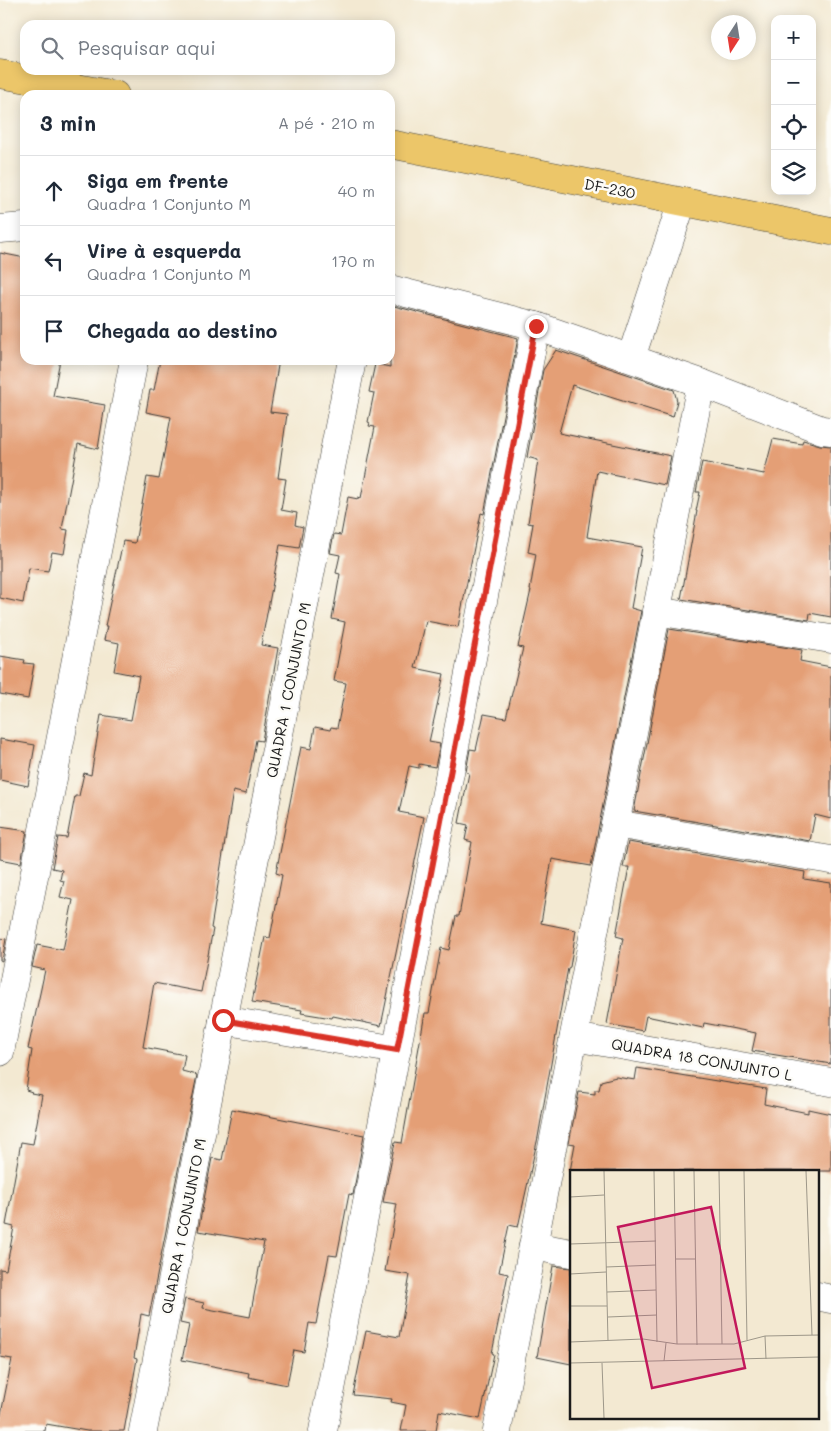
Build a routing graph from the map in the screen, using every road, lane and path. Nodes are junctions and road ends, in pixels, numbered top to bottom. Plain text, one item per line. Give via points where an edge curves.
1 (0, 74) edge
2 (88, 90) edge
3 (395, 145) edge
4 (682, 202) junction
5 (20, 227) edge
6 (0, 229) edge
7 (831, 231) edge
8 (395, 290) edge
9 (536, 326) junction
10 (631, 358) junction
11 (133, 365) edge
12 (351, 365) edge
13 (700, 383) junction
14 (831, 431) edge
15 (656, 611) junction
16 (831, 639) edge
17 (615, 824) junction
18 (831, 860) edge
19 (223, 1020) junction
20 (574, 1037) junction
21 (397, 1050) junction
22 (0, 1052) edge
23 (831, 1082) edge
24 (533, 1246) junction
25 (570, 1253) edge
26 (818, 1296) edge
27 (831, 1299) edge
28 (143, 1431) edge
29 (323, 1431) edge
30 (497, 1431) edge

1 - 2 main road
3 - 4 main road, DF-230 / DF-230
4 - 7 main road, DF-230 / DF-230
4 - 10 street
5 - 6 street
8 - 9 street
9 - 10 street
9 - 21 street
10 - 13 street
11 - 22 street
12 - 19 street, QUADRA 1 CONJUNTO M
13 - 14 street
13 - 15 street
15 - 16 street
15 - 17 street
17 - 18 street
17 - 20 street
19 - 21 street
19 - 28 street, QUADRA 1 CONJUNTO M
20 - 23 street, QUADRA 18 CONJUNTO L
20 - 24 street
21 - 29 street
24 - 25 street
24 - 30 street
26 - 27 street

